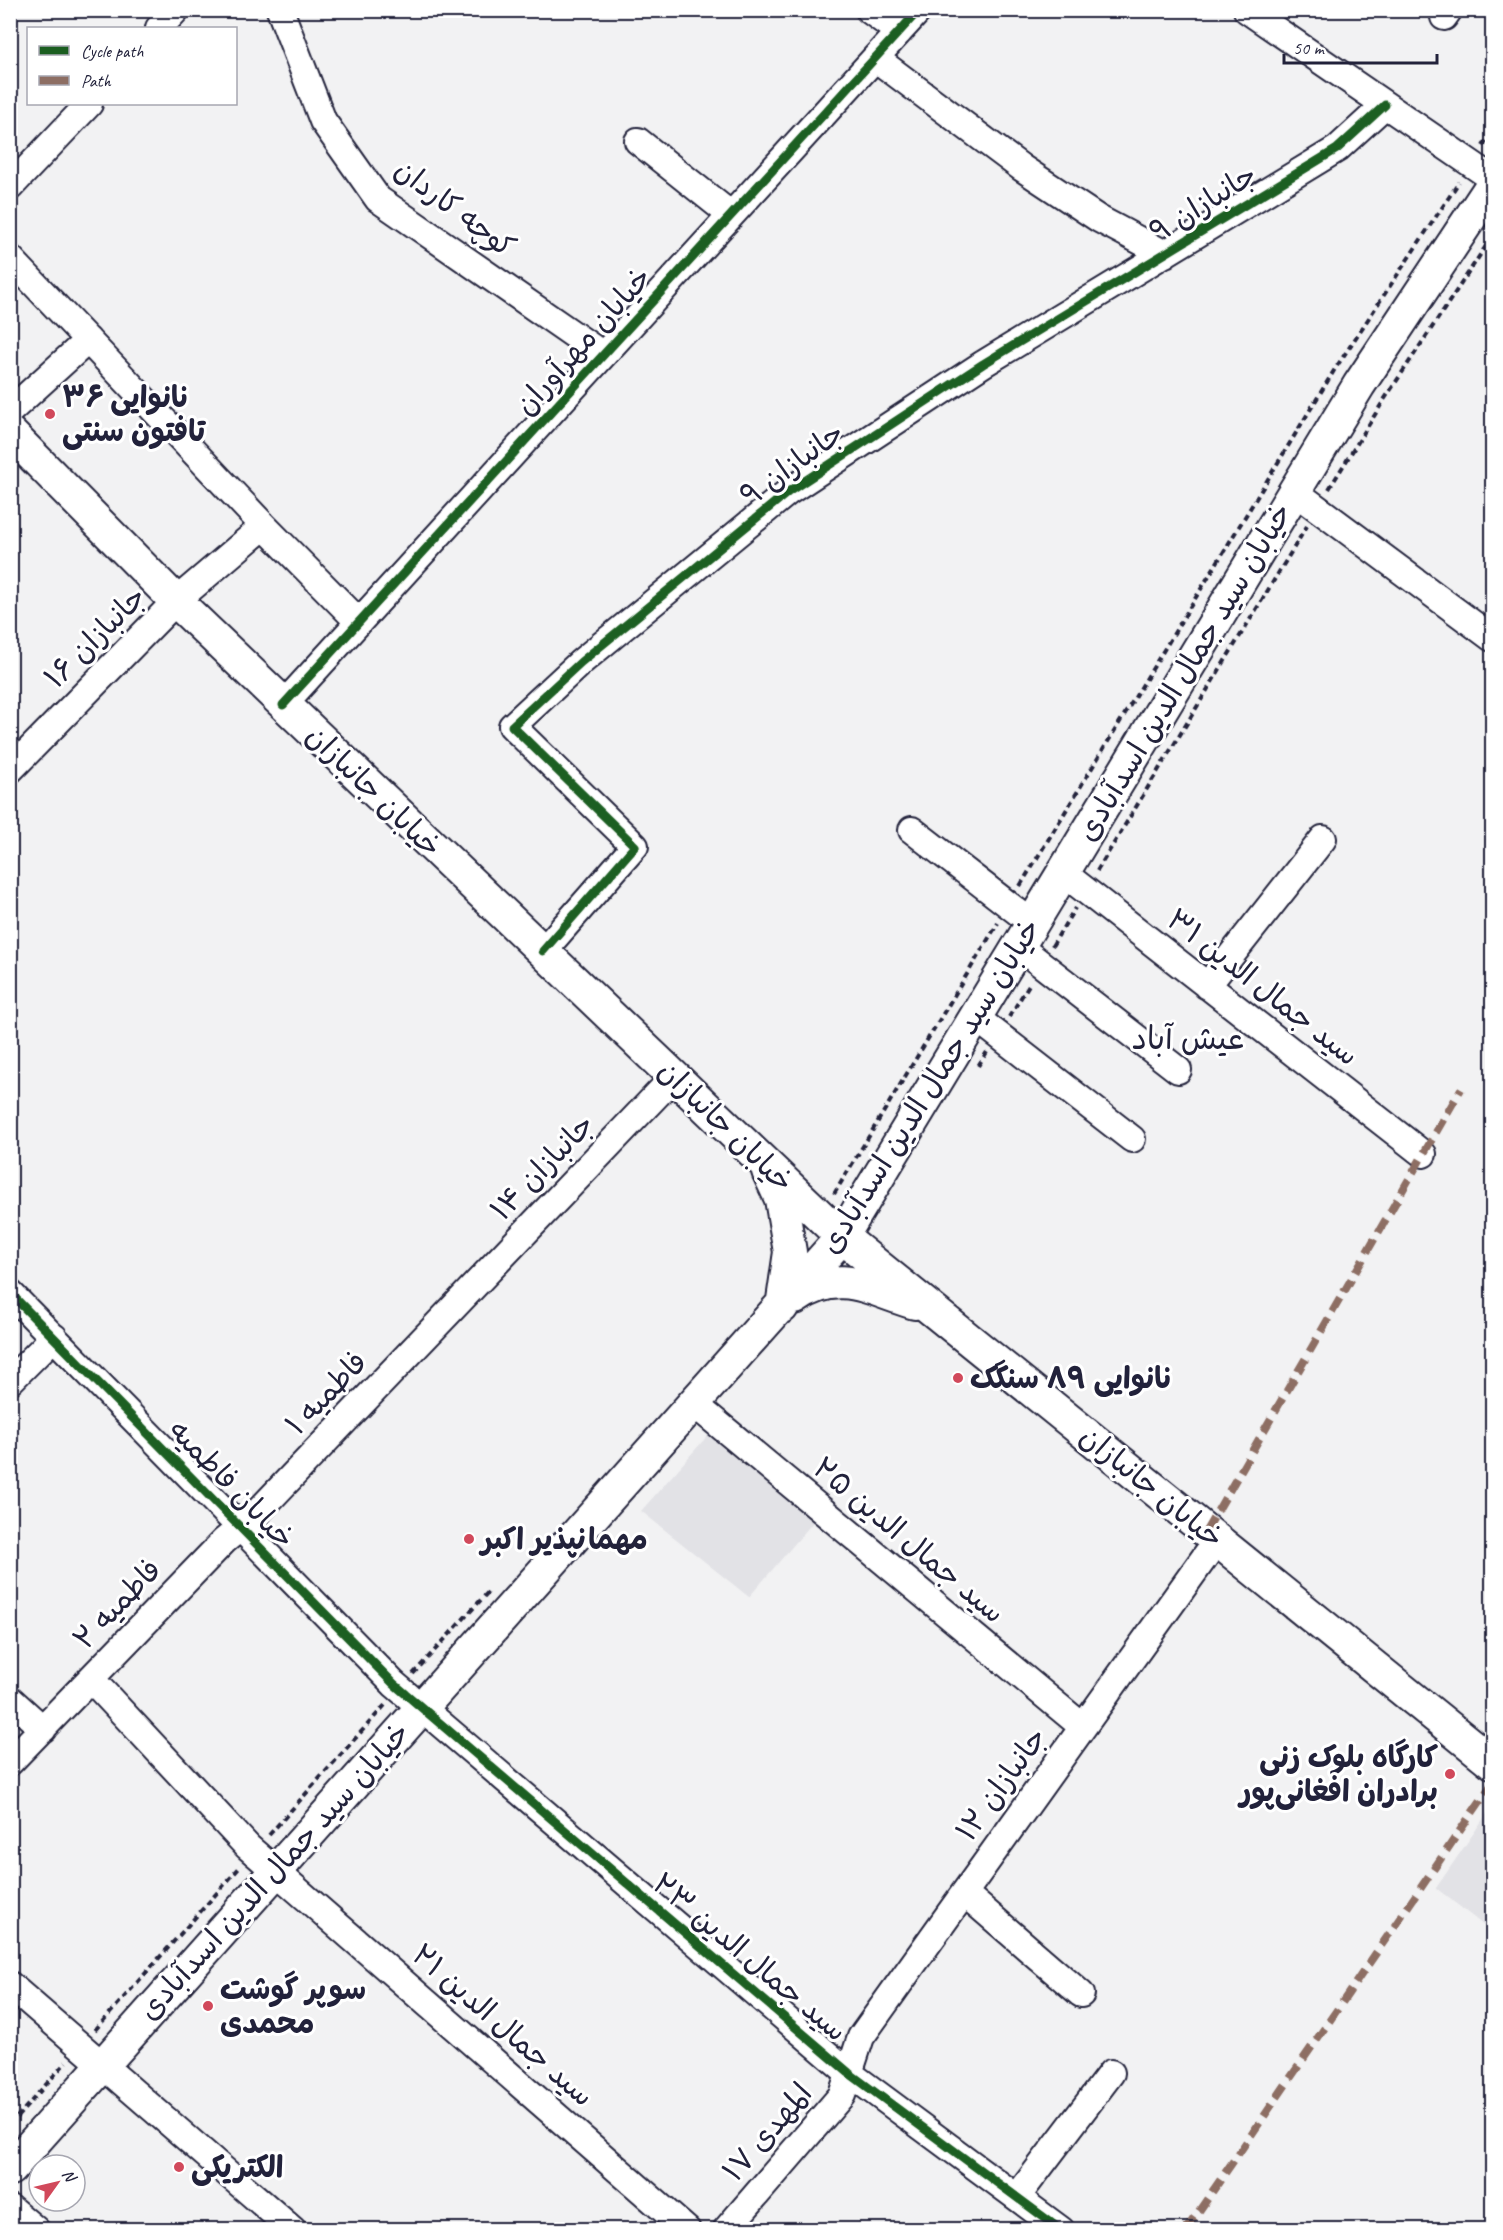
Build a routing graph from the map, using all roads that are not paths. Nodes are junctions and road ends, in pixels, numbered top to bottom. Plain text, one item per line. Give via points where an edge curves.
1 (176, 10) edge
2 (280, 10) edge
3 (869, 10) edge
4 (919, 10) edge
5 (1247, 10) edge
6 (160, 27) edge
7 (899, 32) junction
8 (875, 58) junction
9 (88, 105) edge
10 (1385, 105) junction
11 (638, 141) dead end
12 (1492, 178) edge
13 (1492, 184) edge
14 (10, 187) edge
15 (731, 215) junction
16 (1165, 255) junction
17 (10, 258) edge
18 (88, 340) junction
19 (603, 355) junction
20 (10, 411) edge
21 (10, 433) edge
22 (1294, 491) junction
23 (264, 526) junction
24 (176, 602) junction
25 (359, 622) junction
26 (1492, 638) edge
27 (283, 705) junction
28 (10, 770) edge
29 (912, 830) dead end
30 (1323, 839) dead end
31 (1062, 872) junction
32 (1025, 934) junction
33 (543, 951) junction
34 (1207, 986) junction
35 (975, 1017) junction
36 (1178, 1070) dead end
37 (674, 1077) junction
38 (1132, 1139) dead end
39 (1424, 1154) dead end
40 (764, 1162) junction
41 (842, 1237) junction
42 (10, 1293) edge
43 (458, 1303) joint
44 (782, 1306) junction
45 (931, 1309) junction
46 (54, 1337) junction
47 (10, 1380) edge
48 (693, 1403) junction
49 (241, 1527) junction
50 (1217, 1540) junction
51 (91, 1679) junction
52 (10, 1699) edge
53 (420, 1707) junction
54 (1083, 1727) junction
55 (43, 1729) junction
56 (10, 1762) edge
57 (1492, 1762) edge
58 (275, 1870) junction
59 (964, 1893) junction
60 (10, 1985) edge
61 (1081, 1994) dead end
62 (102, 2065) junction
63 (849, 2073) junction
64 (1111, 2073) dead end
65 (10, 2169) edge
66 (1017, 2197) junction
67 (10, 2208) edge
68 (36, 2229) edge
69 (293, 2229) edge
70 (687, 2229) edge
71 (726, 2229) edge
72 (1060, 2229) edge

1 - 6 street
2 - 19 street, کوچه کاردان via 323,121 378,199
3 - 7 street
4 - 7 street, خیابان مهرآوران
5 - 10 street
7 - 8 street, خیابان مهرآوران
8 - 15 street, خیابان مهرآوران
8 - 16 street via 1022,168 1099,219
9 - 14 street
10 - 12 street
10 - 16 street, جانبازان ۹ via 1337,149
11 - 15 street
13 - 22 main road, خیابان سید جمال الدین اسدآبادی via 1359,384
15 - 19 street, خیابان مهرآوران
16 - 33 street, جانبازان ۹ via 983,364 788,492 581,662 512,726 635,846
17 - 18 street
18 - 20 street
18 - 23 street
19 - 25 street, خیابان مهرآوران
21 - 24 main road, خیابان جانبازان
22 - 26 street
22 - 31 main road, خیابان سید جمال الدین اسدآبادی
23 - 24 street, جانبازان ۱۶
23 - 25 street
24 - 27 main road, خیابان جانبازان
24 - 28 street, جانبازان ۱۶
25 - 27 street, خیابان مهرآوران
27 - 33 main road, خیابان جانبازان
29 - 32 street
30 - 34 street
31 - 32 main road, خیابان سید جمال الدین اسدآبادی
31 - 34 street, سید جمال الدین ۳۱
32 - 35 main road, خیابان سید جمال الدین اسدآبادی
32 - 36 street
33 - 37 main road, خیابان جانبازان
34 - 39 street, سید جمال الدین ۳۱
35 - 38 street
35 - 41 main road, خیابان سید جمال الدین اسدآبادی
37 - 40 main road, خیابان جانبازان
37 - 43 street, جانبازان ۱۴
40 - 41 main road, خیابان جانبازان
40 - 44 main road via 781,1199 790,1252
41 - 44 main road, خیابان سید جمال الدین اسدآبادی
41 - 45 main road, خیابان جانبازان
42 - 46 street, خیابان فاطمیه
43 - 49 street, فاطمیه ۱
44 - 45 main road via 807,1289 827,1281 843,1281
44 - 48 main road, خیابان سید جمال الدین اسدآبادی
45 - 50 main road, خیابان جانبازان
46 - 47 street
46 - 49 street, خیابان فاطمیه
48 - 53 main road, خیابان سید جمال الدین اسدآبادی
48 - 54 street, سید جمال الدین ۲۵
49 - 51 street, فاطمیه ۲
49 - 53 street, خیابان فاطمیه
50 - 54 street, جانبازان ۱۲
50 - 57 main road, خیابان جانبازان
51 - 55 street, فاطمیه ۲
51 - 58 street, سید جمال الدین ۲۱ via 248,1847
52 - 55 street
53 - 58 main road, خیابان سید جمال الدین اسدآبادی
53 - 63 street, سید جمال الدین ۲۳
54 - 59 street, جانبازان ۱۲
55 - 56 street, فاطمیه ۲
58 - 62 main road, خیابان سید جمال الدین اسدآبادی
58 - 70 street, سید جمال الدین ۲۱
59 - 61 street
59 - 63 street, جانبازان ۱۲ via 861,2037
60 - 62 street
62 - 65 main road, خیابان سید جمال الدین اسدآبادی
62 - 69 street
63 - 66 street, سید جمال الدین ۲۳
63 - 71 street, المهدی ۱۷ via 842,2095
64 - 66 street
66 - 72 street, سید جمال الدین ۲۳
67 - 68 street

